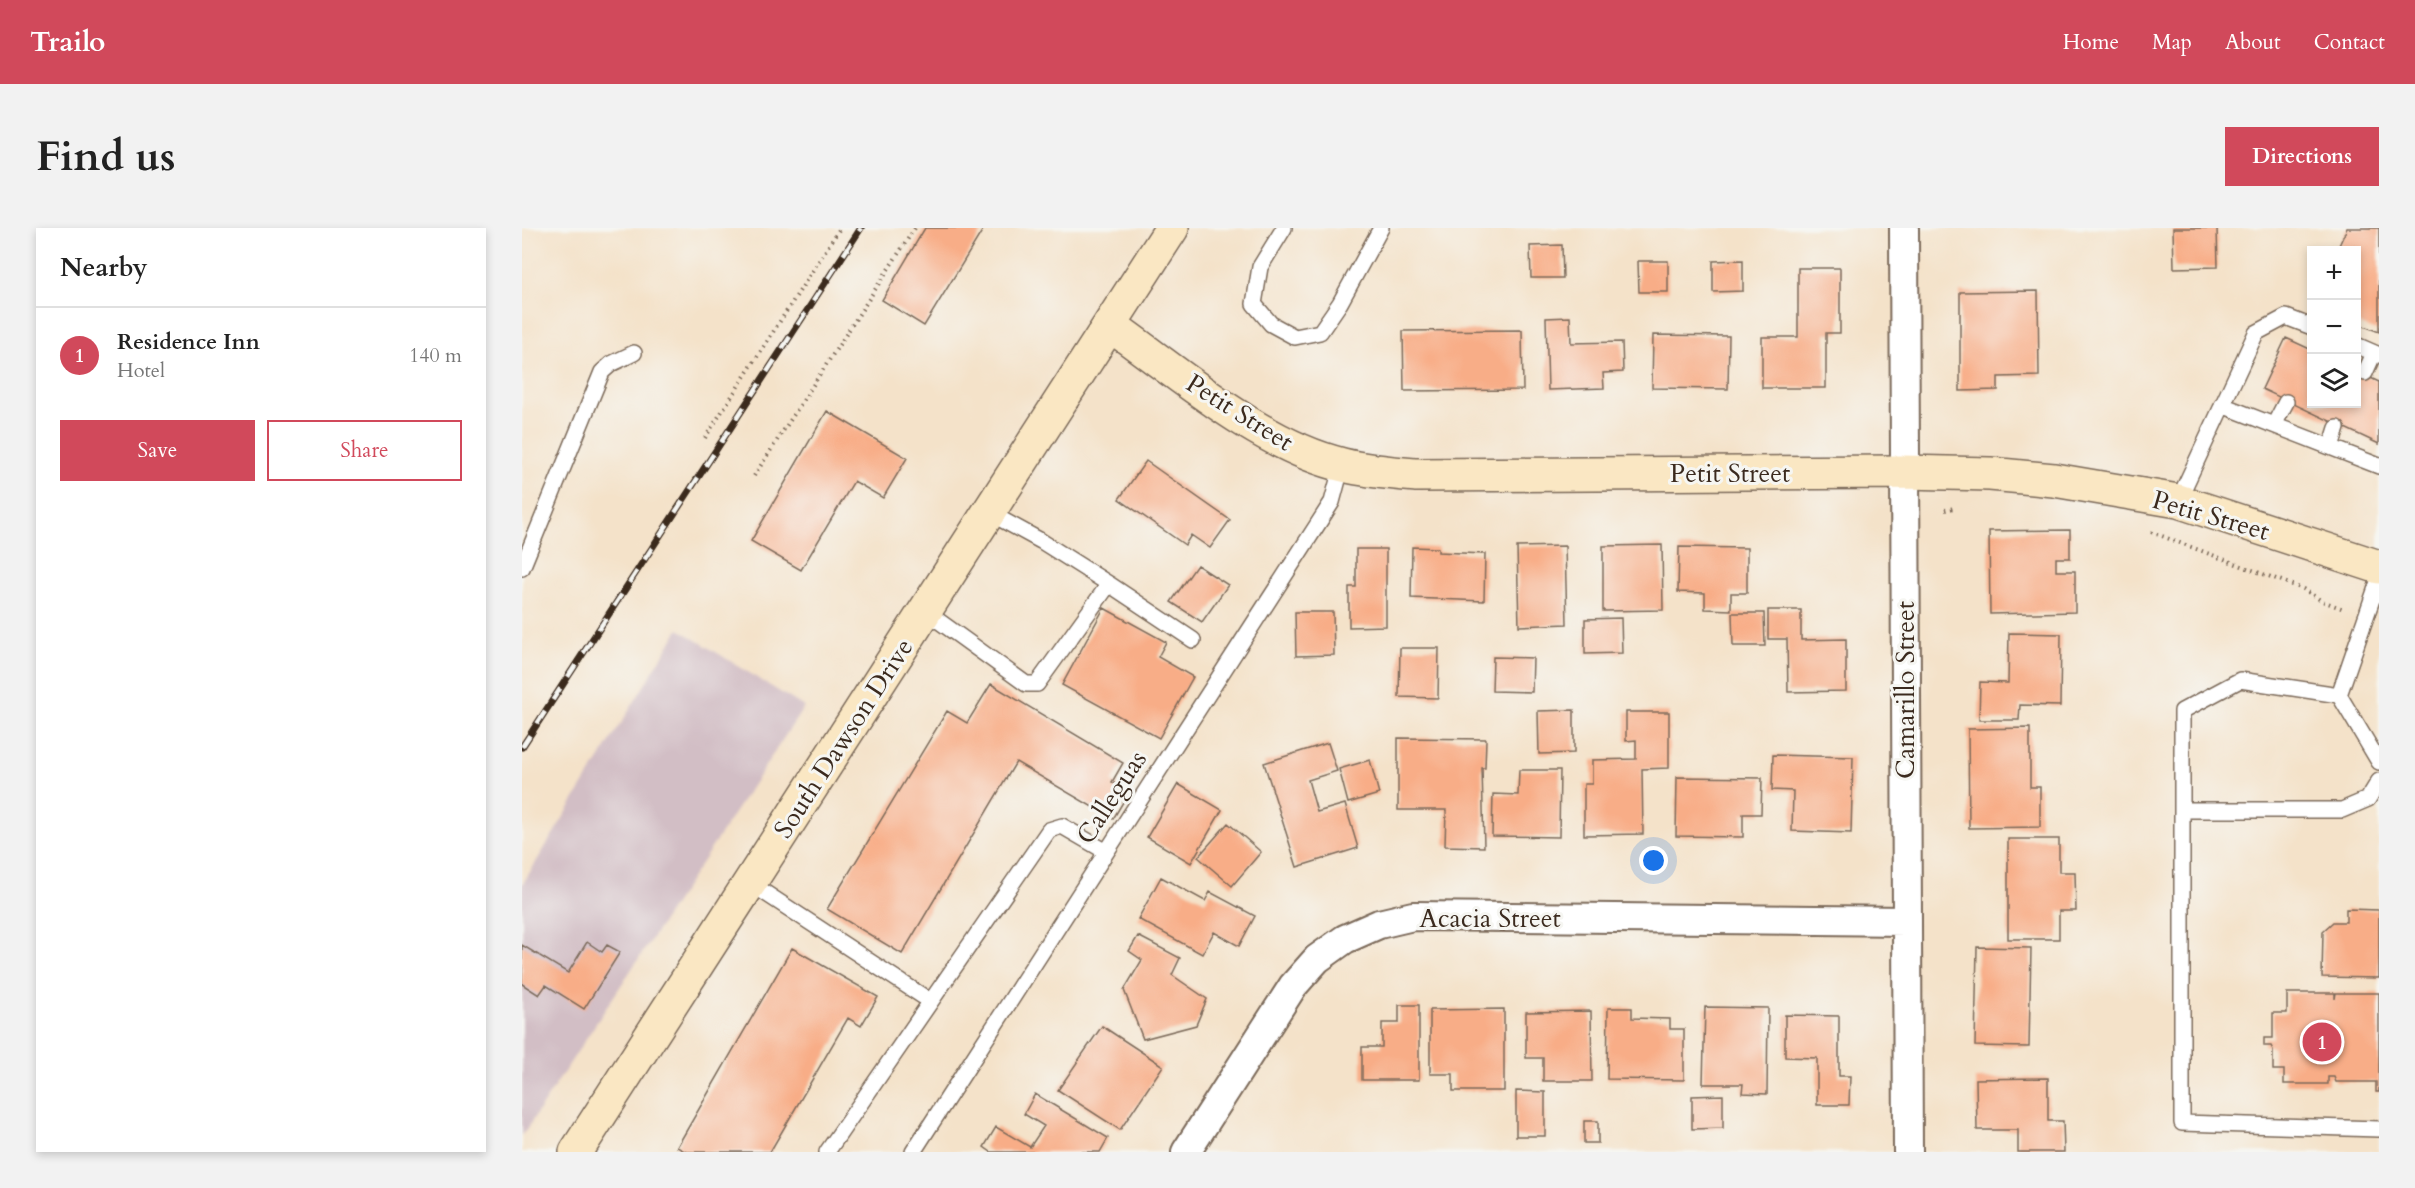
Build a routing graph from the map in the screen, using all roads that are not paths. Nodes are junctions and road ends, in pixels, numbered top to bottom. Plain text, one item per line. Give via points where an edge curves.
1 (1172, 228) edge
2 (1284, 228) edge
3 (1380, 228) edge
4 (1904, 228) edge
5 (1110, 325) junction
6 (2307, 325) edge
7 (2361, 347) edge
8 (634, 353) dead end
9 (2376, 354) edge
10 (2365, 373) dead end
11 (2286, 402) dead end
12 (2222, 405) junction
13 (2274, 425) junction
14 (2337, 428) dead end
15 (2331, 447) junction
16 (1342, 465) junction
17 (2379, 466) edge
18 (1904, 472) junction
19 (2178, 501) junction
20 (988, 512) junction
21 (2379, 567) edge
22 (522, 568) edge
23 (2379, 579) edge
24 (1109, 584) junction
25 (925, 611) junction
26 (1193, 640) dead end
27 (2339, 695) junction
28 (2379, 762) edge
29 (2379, 781) edge
30 (2183, 810) junction
31 (1105, 851) junction
32 (750, 882) junction
33 (1907, 921) junction
34 (930, 1001) junction
35 (2379, 1129) edge
36 (576, 1152) edge
37 (827, 1152) edge
38 (913, 1152) edge
39 (1186, 1152) edge
40 (1908, 1152) edge

1 - 5 street, South Dawson Drive
2 - 3 lane via 1260,267 1254,304 1271,324 1295,337 1320,333
4 - 18 street, Camarillo Street
5 - 16 street, Petit Street via 1257,428 1306,453
5 - 20 street, South Dawson Drive
6 - 12 lane via 2286,317 2256,333
7 - 9 lane
8 - 22 lane via 602,372
9 - 10 lane
11 - 13 lane
12 - 13 lane
12 - 19 lane
13 - 15 lane
14 - 15 lane
15 - 17 lane
16 - 18 street, Petit Street via 1416,475
16 - 31 lane, Calleguas via 1332,502
18 - 19 street, Petit Street via 1990,474 2075,482
18 - 33 street, Camarillo Street
19 - 21 street, Petit Street
20 - 24 lane
20 - 25 street, South Dawson Drive
23 - 27 lane
24 - 25 lane via 1037,684 1032,685
24 - 26 lane
25 - 32 street, South Dawson Drive
27 - 28 lane
27 - 30 lane via 2240,680 2182,711
29 - 30 lane via 2368,799 2342,810
30 - 35 lane via 2182,1123
31 - 34 lane via 1062,826 1049,830
31 - 38 lane, Calleguas
32 - 34 lane
32 - 36 street, South Dawson Drive
33 - 39 street, Acacia Street via 1413,916 1378,924 1317,959 1293,986
33 - 40 street, Camarillo Street
34 - 37 lane

